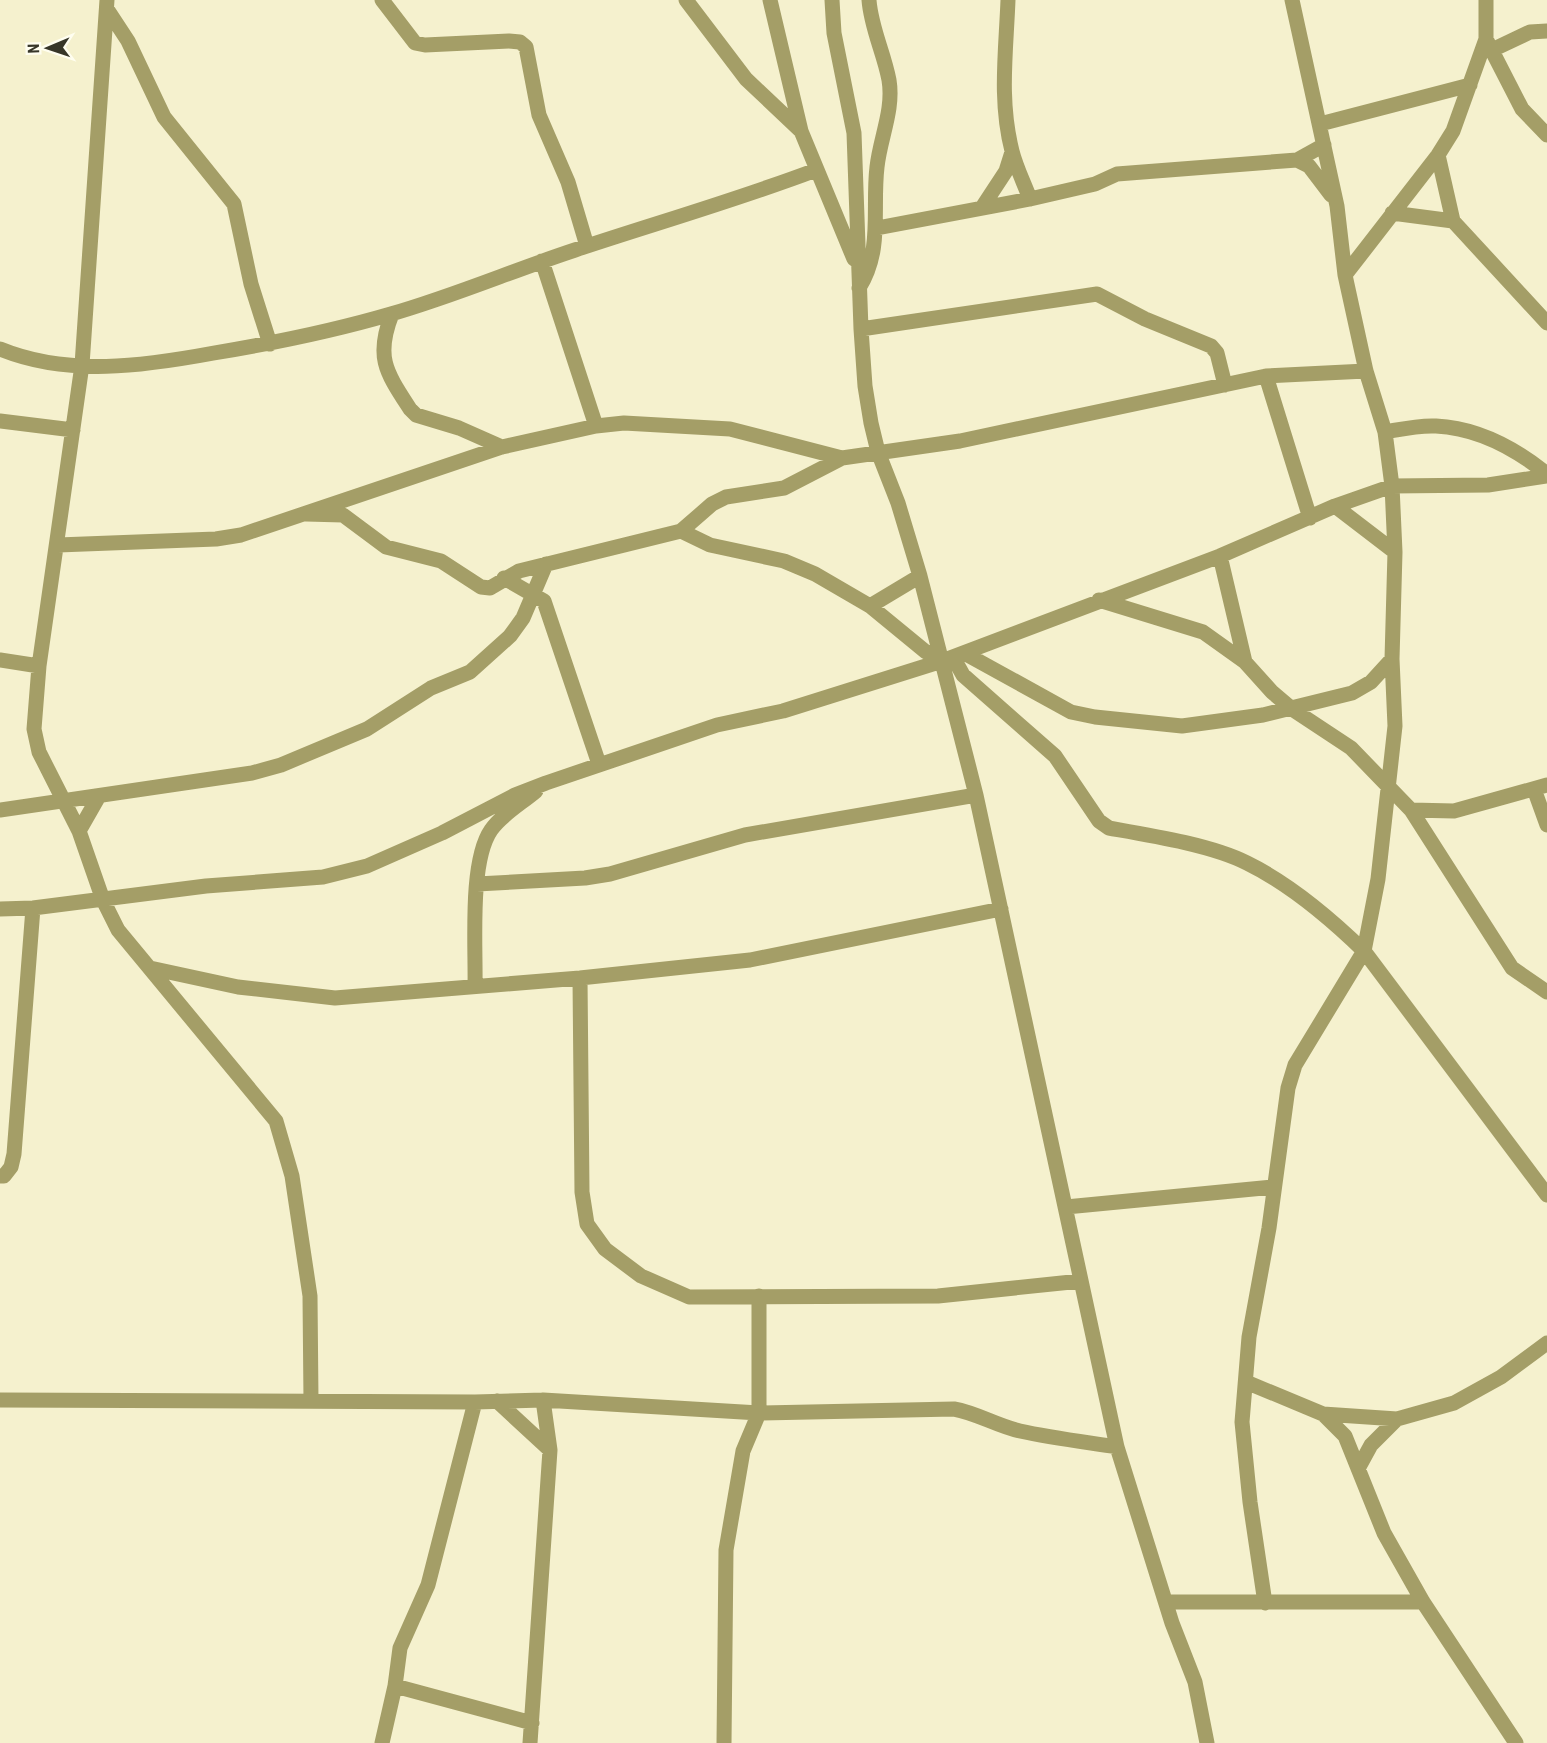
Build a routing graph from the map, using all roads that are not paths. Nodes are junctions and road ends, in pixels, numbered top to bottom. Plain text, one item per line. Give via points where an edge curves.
1 (382, 0) edge
2 (686, 0) edge
3 (770, 0) edge
4 (832, 0) edge
5 (869, 0) edge
6 (1008, 0) edge
7 (1292, 0) edge
8 (1486, 0) edge
9 (107, 5) edge
10 (1547, 30) edge
11 (1489, 44) junction
12 (1470, 85) junction
13 (1320, 124) junction
14 (801, 131) junction
15 (1547, 135) edge
16 (1324, 145) junction
17 (1012, 152) junction
18 (1438, 155) junction
19 (1297, 160) junction
20 (816, 170) junction
21 (1030, 199) junction
22 (983, 206) junction
23 (1337, 206) junction
24 (1392, 213) junction
25 (1453, 221) junction
26 (877, 228) junction
27 (587, 246) junction
28 (542, 261) junction
29 (858, 270) junction
30 (1345, 275) junction
31 (859, 288) junction
32 (392, 314) junction
33 (1547, 323) edge
34 (861, 329) junction
35 (270, 344) junction
36 (0, 349) edge
37 (82, 365) junction
38 (1366, 371) junction
39 (1266, 376) junction
40 (1225, 385) junction
41 (0, 421) edge
42 (596, 426) junction
43 (73, 430) junction
44 (1385, 432) junction
45 (502, 447) junction
46 (878, 452) junction
47 (842, 458) junction
48 (1547, 475) edge
49 (1392, 486) junction
50 (1335, 506) junction
51 (306, 514) junction
52 (1310, 518) junction
53 (681, 531) junction
54 (58, 545) junction
55 (1395, 552) junction
56 (1220, 556) junction
57 (546, 564) junction
58 (920, 576) junction
59 (504, 578) junction
60 (534, 593) junction
61 (1099, 600) junction
62 (870, 606) junction
63 (950, 657) junction
64 (1392, 659) junction
65 (0, 660) edge
66 (1245, 662) junction
67 (39, 666) junction
68 (1292, 709) junction
69 (599, 764) junction
70 (546, 783) junction
71 (1389, 785) junction
72 (1541, 787) edge
73 (975, 795) junction
74 (99, 796) junction
75 (65, 802) junction
76 (0, 810) edge
77 (1411, 810) junction
78 (1547, 825) edge
79 (79, 831) junction
80 (477, 884) junction
81 (103, 900) junction
82 (33, 908) junction
83 (0, 909) edge
84 (1001, 909) junction
85 (1364, 951) junction
86 (150, 968) junction
87 (580, 978) junction
88 (475, 987) junction
89 (1547, 992) edge
90 (0, 1176) edge
91 (1273, 1187) junction
92 (1547, 1195) edge
93 (1066, 1206) junction
94 (1081, 1281) junction
95 (759, 1296) junction
96 (1547, 1343) edge
97 (1246, 1382) junction
98 (0, 1400) edge
99 (543, 1400) junction
100 (311, 1401) junction
101 (497, 1401) junction
102 (475, 1402) junction
103 (759, 1413) junction
104 (1323, 1414) junction
105 (1397, 1419) junction
106 (1117, 1447) junction
107 (550, 1450) junction
108 (1359, 1467) junction
109 (1166, 1602) junction
110 (1424, 1602) junction
111 (1265, 1604) junction
112 (395, 1686) junction
113 (532, 1723) junction
114 (382, 1743) edge
115 (530, 1743) edge
116 (724, 1743) edge
117 (1207, 1743) edge
118 (1516, 1743) edge

1 - 27 street via 415,44 509,41 526,47 539,115 568,182
2 - 14 street via 746,79
3 - 14 street
4 - 29 street via 834,33 854,133
5 - 26 street via 891,96 877,165
6 - 17 street via 1003,97
7 - 13 street
8 - 11 street
9 - 35 street via 164,117 234,204 251,284
9 - 37 street
10 - 11 street
11 - 12 street
11 - 15 street via 1522,109
12 - 13 street
12 - 18 street via 1453,131
13 - 16 street
14 - 20 street
16 - 19 street
16 - 23 street
17 - 21 street
17 - 22 street via 1006,171
18 - 24 street
18 - 25 street
19 - 21 street via 1126,173
19 - 23 street via 1315,173
20 - 27 street via 734,201
20 - 29 street
21 - 22 street
22 - 26 street
23 - 30 street
24 - 25 street
24 - 30 street
25 - 33 street
26 - 31 street via 869,273
27 - 28 street
28 - 32 street
28 - 42 street
29 - 31 street
30 - 38 street
31 - 34 street
32 - 35 street
32 - 45 street via 383,338 383,354 410,409 416,415
34 - 40 street via 1097,294 1211,346 1217,353
34 - 46 street via 865,386
35 - 37 street via 139,365
36 - 37 street via 33,360
37 - 43 street
38 - 39 street
38 - 44 street
39 - 40 street
39 - 52 street
40 - 46 street via 960,441
41 - 43 street
42 - 45 street
42 - 47 street via 624,423 730,429
43 - 54 street
44 - 48 street via 1437,426 1475,433 1508,446
44 - 49 street
45 - 51 street
46 - 47 street
46 - 58 street
47 - 53 street via 784,488 726,497
48 - 49 street via 1488,485
49 - 50 street
49 - 55 street
50 - 52 street
50 - 55 street
51 - 54 street via 216,539
51 - 59 street via 343,515 386,547 441,561 481,587 490,588
52 - 56 street
53 - 57 street
53 - 62 street via 710,545 783,561 815,574
54 - 67 street
55 - 64 street
56 - 61 street
56 - 66 street
57 - 59 street
57 - 60 street
58 - 62 street
58 - 63 street
59 - 60 street
60 - 69 street via 544,601 551,615
60 - 74 street via 510,636 470,672 431,688 367,729 252,773
61 - 63 street
61 - 66 street via 1203,632
62 - 63 street via 919,648
63 - 68 street via 1071,712 1095,717 1182,726
63 - 69 street
63 - 73 street
63 - 85 street via 963,675 1055,756 1099,821 1109,828 1246,862 1338,926
64 - 68 street via 1371,682 1352,693
64 - 71 street via 1395,726
65 - 67 street
66 - 68 street
67 - 75 street via 36,740
68 - 71 street via 1351,748
69 - 70 street
70 - 80 street via 491,829 483,846
70 - 81 street via 367,866 323,877 207,886
71 - 77 street
71 - 85 street via 1378,879
72 - 77 street via 1454,811
72 - 78 street
73 - 80 street via 745,835 610,874
73 - 84 street
74 - 75 street
74 - 79 street
75 - 76 street
75 - 79 street
77 - 89 street via 1512,968
79 - 81 street
80 - 88 street
81 - 82 street
81 - 86 street via 118,930
82 - 83 street
82 - 90 street via 14,1154 11,1167
84 - 87 street via 750,960
84 - 93 street
85 - 91 street via 1295,1065
85 - 92 street
86 - 88 street via 238,987 335,998
86 - 100 street via 276,1121 292,1176 310,1296
87 - 88 street
87 - 95 street via 582,1192 586,1224 605,1249 641,1276 689,1297
91 - 93 street
91 - 97 street via 1249,1337
93 - 94 street
94 - 95 street via 938,1296
94 - 106 street
95 - 103 street
96 - 105 street via 1501,1377 1454,1403
97 - 104 street
97 - 111 street via 1242,1422 1245,1461
98 - 100 street
99 - 101 street
99 - 103 street
99 - 107 street
100 - 102 street
101 - 102 street
101 - 107 street
102 - 112 street via 428,1585 400,1648
103 - 106 street via 954,1409 999,1426
103 - 116 street via 742,1451 726,1550
104 - 105 street
104 - 108 street via 1345,1436
105 - 108 street via 1371,1445
106 - 109 street
107 - 113 street
108 - 110 street via 1384,1533
109 - 111 street
109 - 117 street via 1195,1682
110 - 111 street
110 - 118 street
112 - 113 street
112 - 114 street
113 - 115 street

